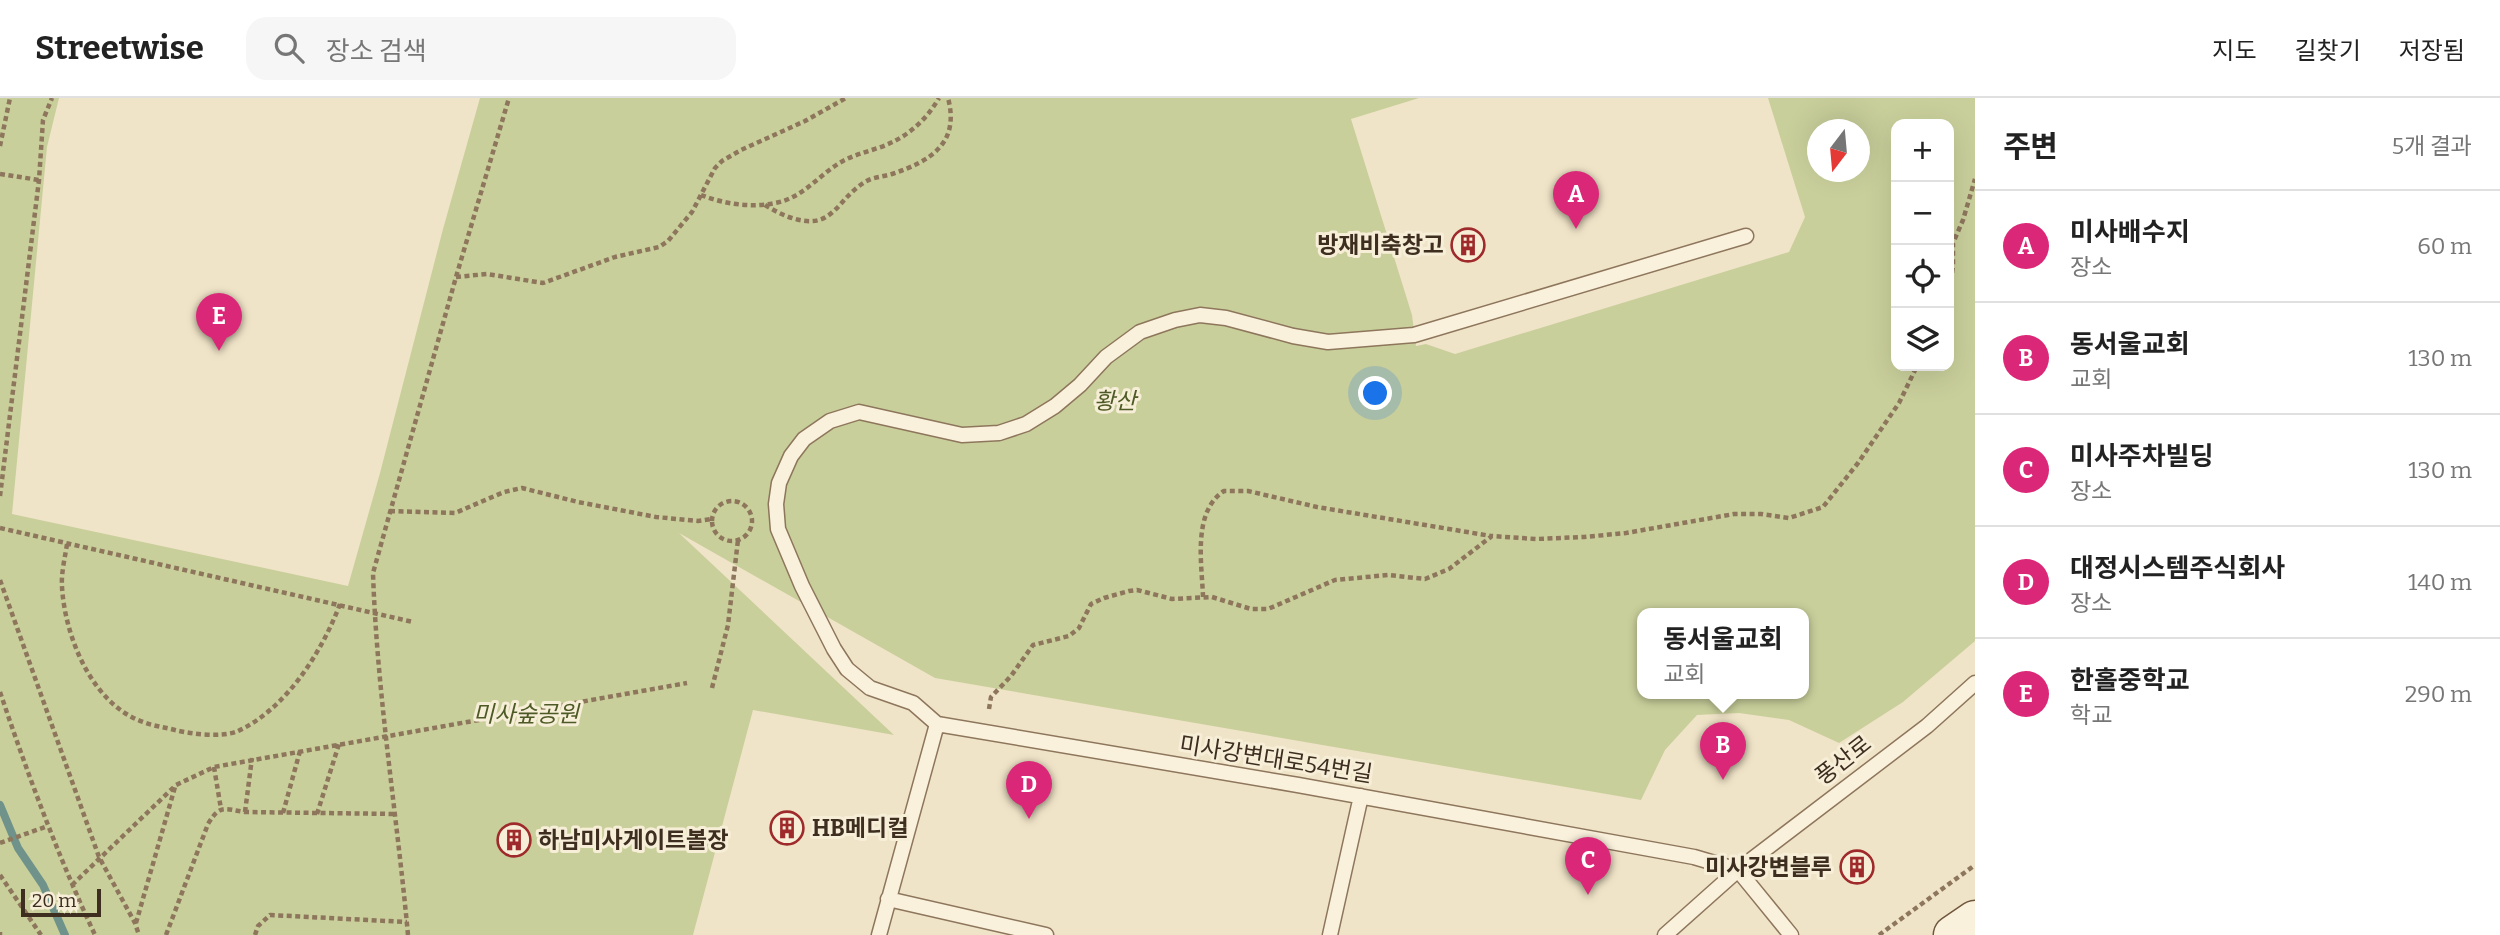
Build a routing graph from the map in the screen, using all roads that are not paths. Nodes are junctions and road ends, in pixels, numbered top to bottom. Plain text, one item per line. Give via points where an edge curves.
1 (1746, 236) dead end
2 (1975, 683) edge
3 (937, 724) junction
4 (1361, 796) junction
5 (1738, 870) junction
6 (888, 899) junction
7 (1975, 920) edge
8 (879, 935) edge
9 (1046, 935) edge
10 (1330, 935) edge
11 (1665, 935) edge
12 (1791, 935) edge
13 (1953, 935) edge

1 - 3 lane via 1414,335 1328,342 1226,318 1200,315 1175,320 1140,332 1055,406 1026,424 999,433 962,435 859,412 830,421 804,439 790,456 779,483 778,528 813,607 848,669 870,688 913,703
2 - 5 lane, 풍산로 via 1927,726
3 - 4 lane, 미사강변대로54번길
3 - 6 lane
4 - 5 lane, 미사강변대로54번길 via 1693,857
4 - 10 lane
5 - 11 lane, 풍산로
5 - 12 lane
6 - 8 lane
6 - 9 lane
7 - 13 main road

